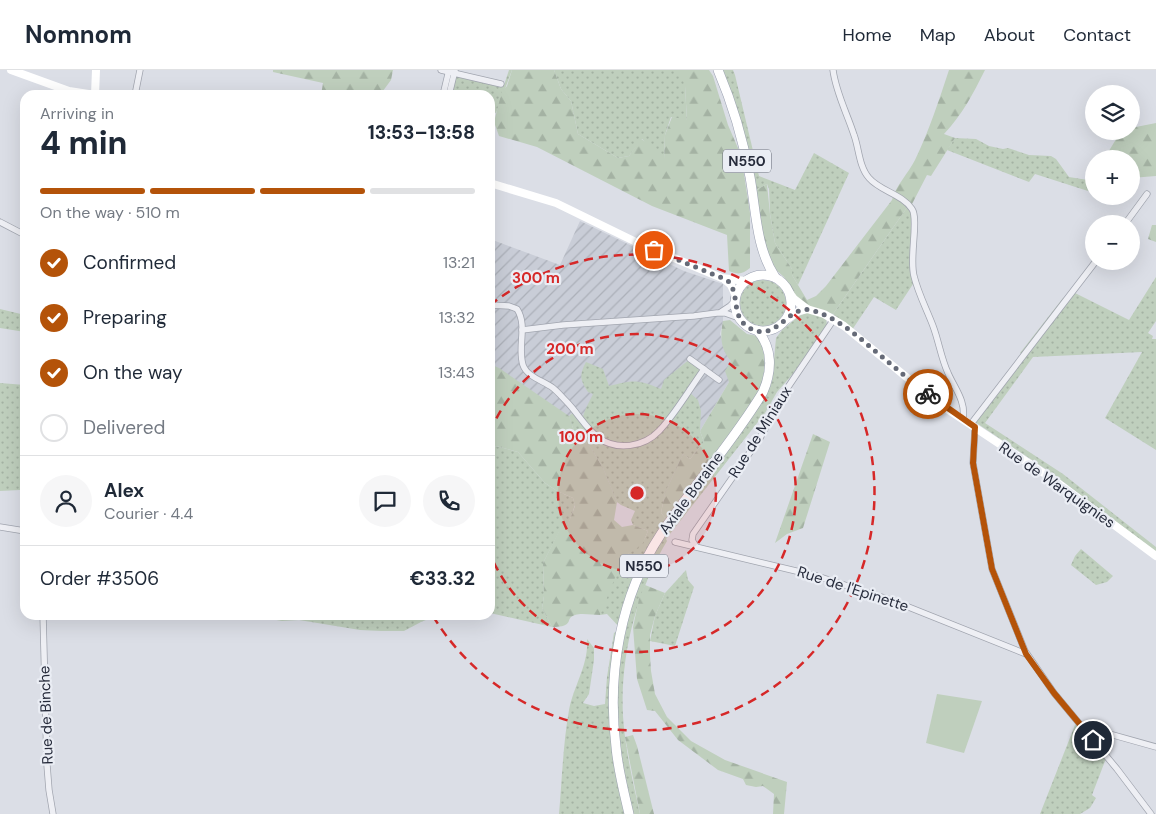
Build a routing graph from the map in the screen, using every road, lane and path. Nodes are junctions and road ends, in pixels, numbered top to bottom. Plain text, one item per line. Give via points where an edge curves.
1 (11, 70) edge
2 (96, 70) edge
3 (140, 70) edge
4 (442, 70) edge
5 (718, 70) edge
6 (833, 70) edge
7 (452, 71) edge
8 (501, 84) dead end
9 (64, 90) edge
10 (95, 90) edge
11 (136, 90) edge
12 (445, 90) edge
13 (450, 90) edge
14 (495, 185) edge
15 (1147, 194) dead end
16 (1132, 215) edge
17 (0, 222) edge
18 (20, 232) edge
19 (765, 254) junction
20 (1089, 270) edge
21 (757, 275) junction
22 (775, 277) junction
23 (722, 278) junction
24 (745, 281) junction
25 (789, 292) junction
26 (735, 298) junction
27 (495, 305) edge
28 (807, 309) junction
29 (717, 313) junction
30 (739, 318) junction
31 (834, 319) junction
32 (786, 320) junction
33 (776, 328) junction
34 (522, 330) junction
35 (757, 330) junction
36 (769, 350) junction
37 (690, 359) dead end
38 (704, 369) junction
39 (719, 380) dead end
40 (963, 419) junction
41 (973, 425) junction
42 (0, 526) edge
43 (20, 530) edge
44 (675, 542) dead end
45 (696, 545) junction
46 (1156, 556) edge
47 (43, 620) edge
48 (1026, 654) junction
49 (1081, 725) junction
50 (1156, 747) edge
51 (53, 814) edge
52 (629, 814) edge
53 (1151, 814) edge

1 - 9 street
2 - 10 street
3 - 11 street
4 - 7 street
5 - 19 main road, N550 via 740,131 755,218
6 - 40 street via 865,172 873,182 913,210 911,258 914,278 948,373 959,393
7 - 8 street
7 - 12 street
7 - 13 street
14 - 23 street via 556,203 638,243
15 - 16 street
17 - 18 street
19 - 21 main road
19 - 22 main road
20 - 41 street
21 - 22 main road
21 - 24 main road
22 - 25 main road
23 - 24 street
23 - 26 street via 731,285
24 - 26 main road
25 - 28 street, Rue de Warquignies
25 - 32 main road via 791,302
26 - 29 street
26 - 30 main road
27 - 34 street via 517,309
28 - 31 street, Rue de Warquignies
28 - 32 street
29 - 30 street
29 - 34 street
30 - 35 main road
31 - 40 street, Rue de Warquignies
31 - 45 street, Rue de Miniaux via 791,382 760,438 693,534 692,540
32 - 33 main road
33 - 35 main road
33 - 36 main road
34 - 38 street via 523,365 528,373 552,387 590,430 610,444 641,443 660,431
35 - 36 main road
36 - 52 main road, Axiale Boraine / N550 via 769,376 763,392 660,534 626,609 613,679 613,713 616,750
37 - 38 street
38 - 39 street
40 - 41 street, Rue de Warquignies
41 - 46 street, Rue de Warquignies
41 - 48 street via 973,463 992,569
42 - 43 street
44 - 45 street, Rue de l'Epinette
45 - 48 street, Rue de l'Epinette via 817,576 891,600
47 - 51 street, Rue de Binche via 47,765
48 - 49 street
49 - 50 street
49 - 53 street

